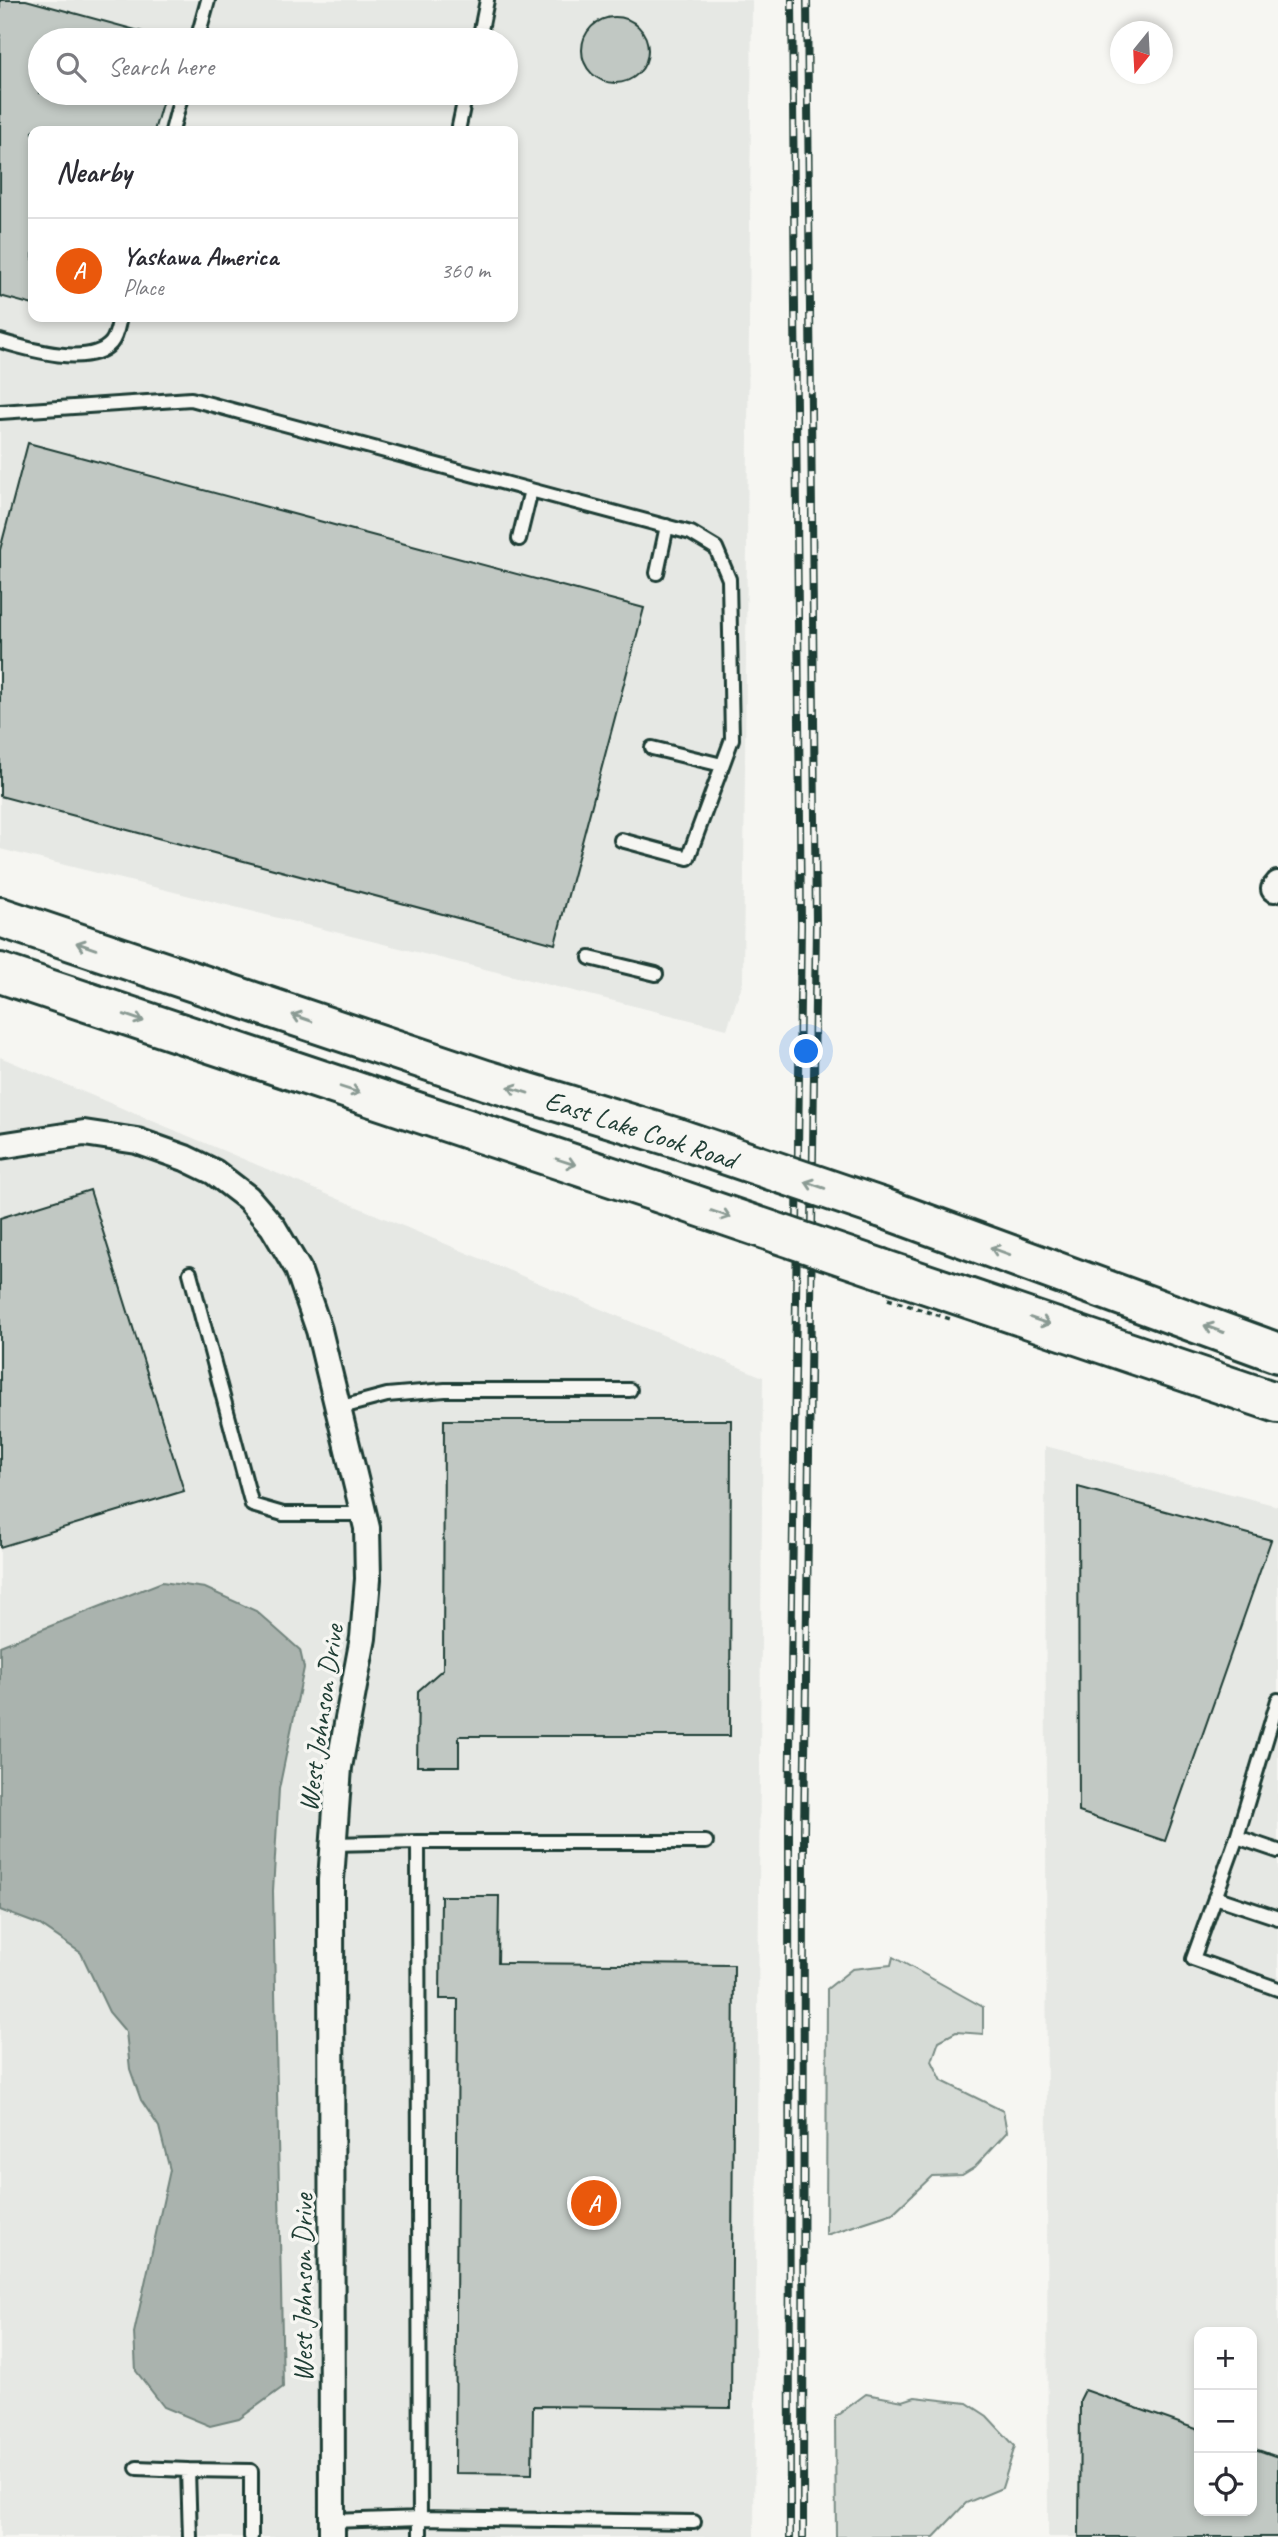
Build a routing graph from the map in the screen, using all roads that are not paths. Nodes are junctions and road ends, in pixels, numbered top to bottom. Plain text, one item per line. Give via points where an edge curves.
1 (208, 0) edge
2 (488, 0) edge
3 (200, 28) edge
4 (482, 28) edge
5 (180, 105) edge
6 (463, 105) edge
7 (173, 126) edge
8 (459, 126) dead end
9 (119, 322) edge
10 (0, 341) edge
11 (0, 412) edge
12 (531, 490) junction
13 (667, 526) junction
14 (519, 539) dead end
15 (657, 573) dead end
16 (652, 748) dead end
17 (722, 765) junction
18 (621, 840) dead end
19 (0, 917) edge
20 (590, 958) dead end
21 (0, 973) edge
22 (656, 974) dead end
23 (0, 1146) edge
24 (190, 1273) dead end
25 (1278, 1353) edge
26 (630, 1390) dead end
27 (1278, 1403) edge
28 (338, 1408) junction
29 (363, 1514) junction
30 (1278, 1700) edge
31 (1237, 1837) junction
32 (418, 1842) junction
33 (706, 1842) dead end
34 (333, 1844) junction
35 (1278, 1851) edge
36 (1215, 1897) junction
37 (1278, 1918) edge
38 (1278, 1989) edge
39 (137, 2468) dead end
40 (188, 2470) junction
41 (420, 2518) junction
42 (694, 2522) dead end
43 (332, 2529) edge
44 (190, 2537) edge
45 (251, 2537) edge
46 (420, 2537) edge

1 - 3 lane
2 - 4 lane
5 - 7 lane
6 - 8 lane
9 - 10 lane via 113,341 88,355 40,352
11 - 12 lane via 191,399
12 - 13 lane
12 - 14 lane
13 - 15 lane
13 - 17 lane via 716,548 729,579 732,739
16 - 17 lane
17 - 18 lane via 688,859
25 -> 19 main road, East Lake Cook Road, bridge via 880,1207
20 - 22 lane
21 -> 27 main road, East Lake Cook Road, bridge
23 - 28 street, West Johnson Drive via 84,1132 137,1141 214,1172 248,1198 273,1227 298,1269
24 - 29 lane via 252,1505 283,1514
26 - 28 lane via 444,1390 387,1395
28 - 29 street, West Johnson Drive
29 - 34 street, West Johnson Drive via 368,1579 363,1638 339,1767
30 - 31 lane
31 - 35 lane
31 - 36 lane
32 - 33 lane
32 - 34 lane
32 - 41 lane
34 - 43 street, West Johnson Drive
36 - 37 lane
36 - 38 lane via 1193,1959
39 - 40 lane
40 - 44 lane
40 - 45 lane via 251,2471
41 - 42 lane
41 - 43 lane
41 - 46 lane

